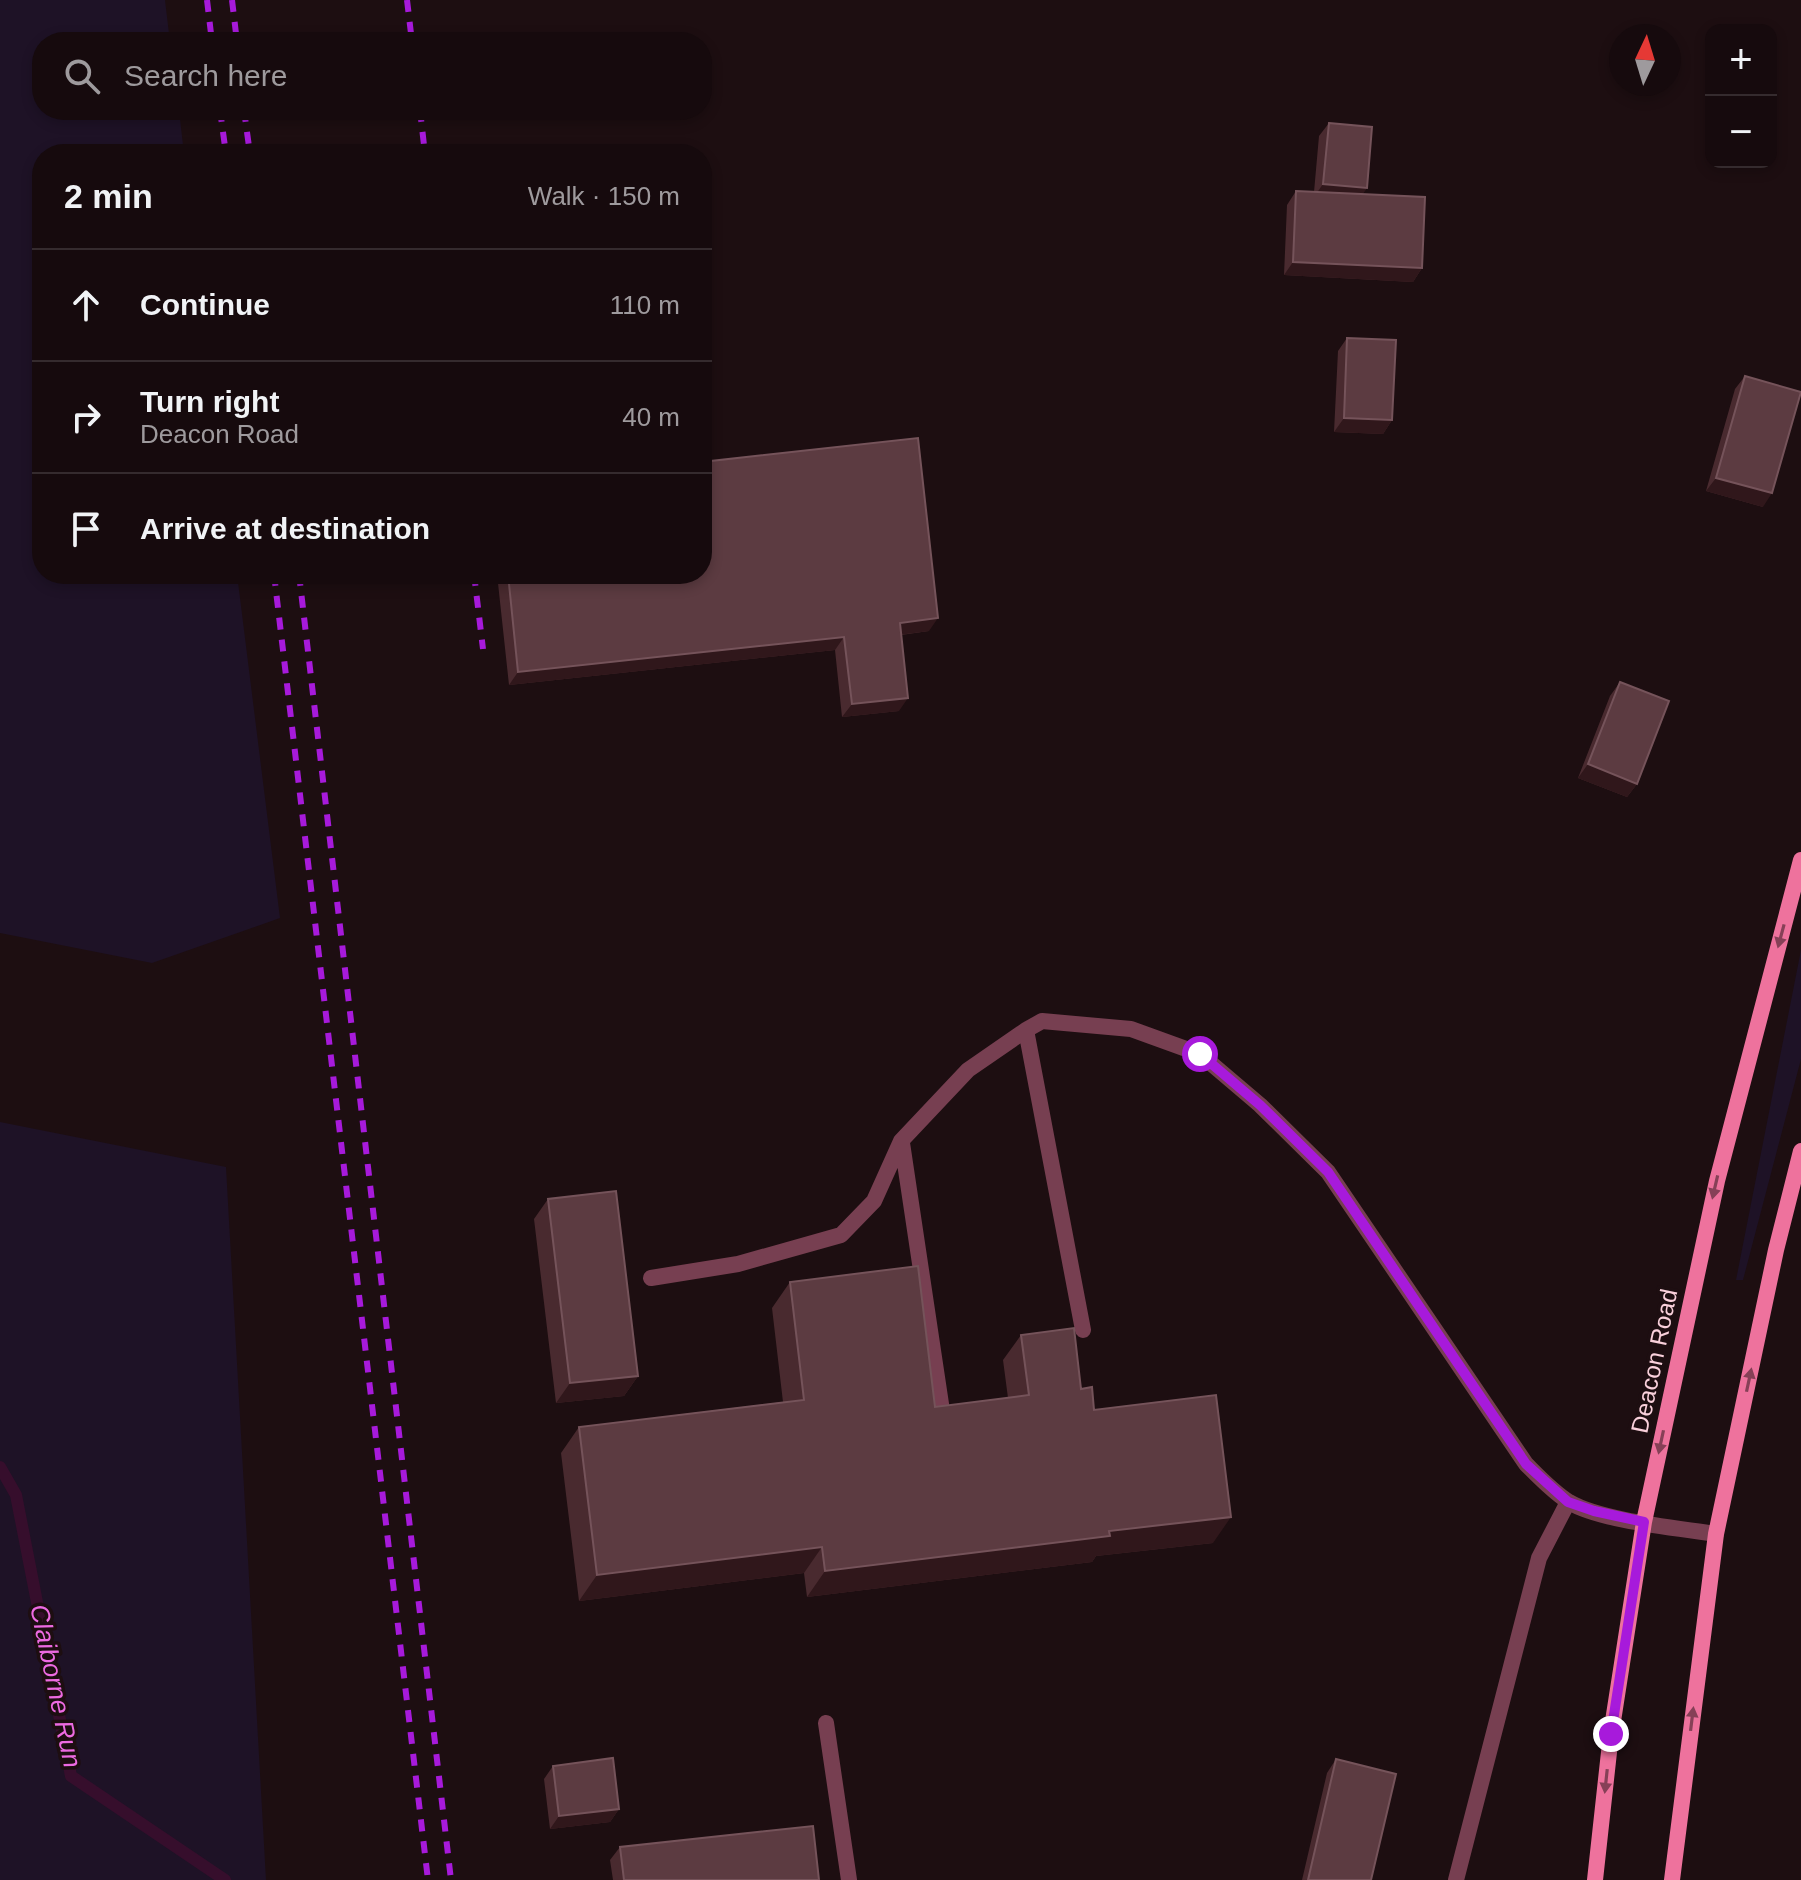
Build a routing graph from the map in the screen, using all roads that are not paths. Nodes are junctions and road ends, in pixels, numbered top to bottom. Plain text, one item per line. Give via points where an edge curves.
1 (1801, 860) edge
2 (1026, 1030) junction
3 (901, 1141) junction
4 (1801, 1151) edge
5 (651, 1278) dead end
6 (1083, 1330) dead end
7 (941, 1404) edge
8 (1568, 1502) junction
9 (1644, 1522) junction
10 (1716, 1534) junction
11 (826, 1723) dead end
12 (849, 1880) edge
13 (1456, 1880) edge
14 (1595, 1880) edge
15 (1672, 1880) edge

1 -> 9 main road, Deacon Road via 1717,1181
2 - 3 lane via 968,1070
2 - 6 lane
2 - 8 lane via 1042,1021 1131,1029 1200,1054 1260,1105 1328,1172 1526,1464
3 - 5 lane via 874,1201 841,1235 738,1264
3 - 7 lane
10 -> 4 main road
8 - 9 lane
8 - 13 lane via 1539,1558
9 - 10 lane
9 -> 14 main road, Deacon Road
15 -> 10 main road
11 - 12 lane

